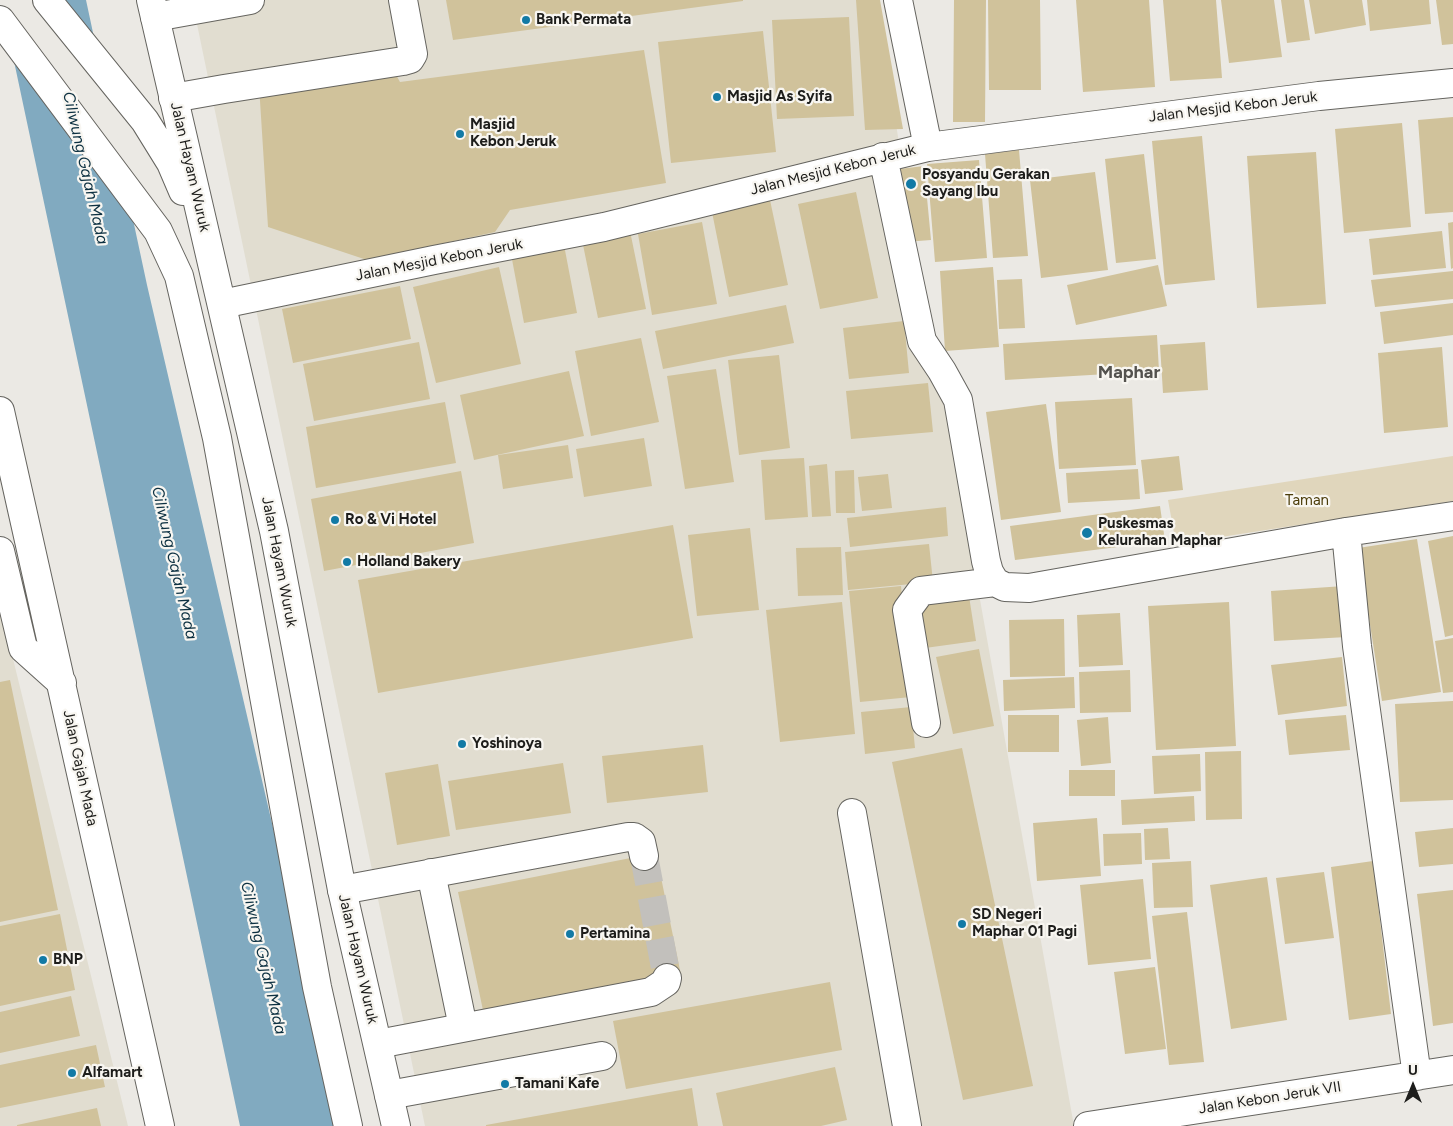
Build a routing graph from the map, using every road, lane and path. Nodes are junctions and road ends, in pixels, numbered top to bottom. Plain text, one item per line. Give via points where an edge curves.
1 (47, 0) edge
2 (250, 0) edge
3 (403, 0) edge
4 (898, 0) edge
5 (153, 8) edge
6 (0, 20) edge
7 (1453, 83) edge
8 (173, 98) junction
9 (928, 147) junction
10 (883, 157) junction
11 (222, 304) junction
12 (0, 411) edge
13 (1453, 516) edge
14 (1346, 532) junction
15 (0, 551) edge
16 (995, 582) junction
17 (286, 597) junction
18 (62, 682) junction
19 (926, 722) dead end
20 (852, 813) dead end
21 (644, 856) tunnel mouth
22 (431, 873) junction
23 (342, 890) junction
24 (667, 978) dead end
25 (463, 1027) junction
26 (378, 1044) junction
27 (602, 1056) dead end
28 (1453, 1070) edge
29 (1417, 1076) junction
30 (389, 1095) junction
31 (160, 1126) edge
32 (348, 1126) edge
33 (396, 1126) edge
34 (907, 1126) edge
35 (1088, 1126) edge

1 - 17 main road via 135,108 171,163 187,201
2 - 5 main road
3 - 8 main road via 413,54 410,59
4 - 9 main road
5 - 8 main road, Jalan Hayam Wuruk
6 - 32 main road via 158,230 178,276 217,438 317,987
7 - 9 main road, Jalan Mesjid Kebon Jeruk via 1319,96
8 - 11 main road, Jalan Hayam Wuruk
9 - 10 main road, Jalan Mesjid Kebon Jeruk
10 - 11 main road, Jalan Mesjid Kebon Jeruk via 604,227
10 - 16 main road via 922,341 958,400 986,561
11 - 17 main road, Jalan Hayam Wuruk
12 - 18 main road, Jalan Gajah Mada
13 - 14 main road
14 - 16 main road via 1029,588 1005,587
14 - 29 main road via 1356,646
15 - 18 main road via 23,648
16 - 19 main road via 921,592 907,610
17 - 23 main road, Jalan Hayam Wuruk
18 - 31 main road, Jalan Gajah Mada
20 - 34 main road
21 - 22 main road via 641,842 628,837
22 - 23 main road
22 - 25 main road
23 - 26 main road, Jalan Hayam Wuruk
24 - 25 main road via 651,992
25 - 26 main road
26 - 30 main road, Jalan Hayam Wuruk
27 - 30 main road
28 - 29 main road, Jalan Kebon Jeruk VII
29 - 35 main road, Jalan Kebon Jeruk VII
30 - 33 main road, Jalan Hayam Wuruk

